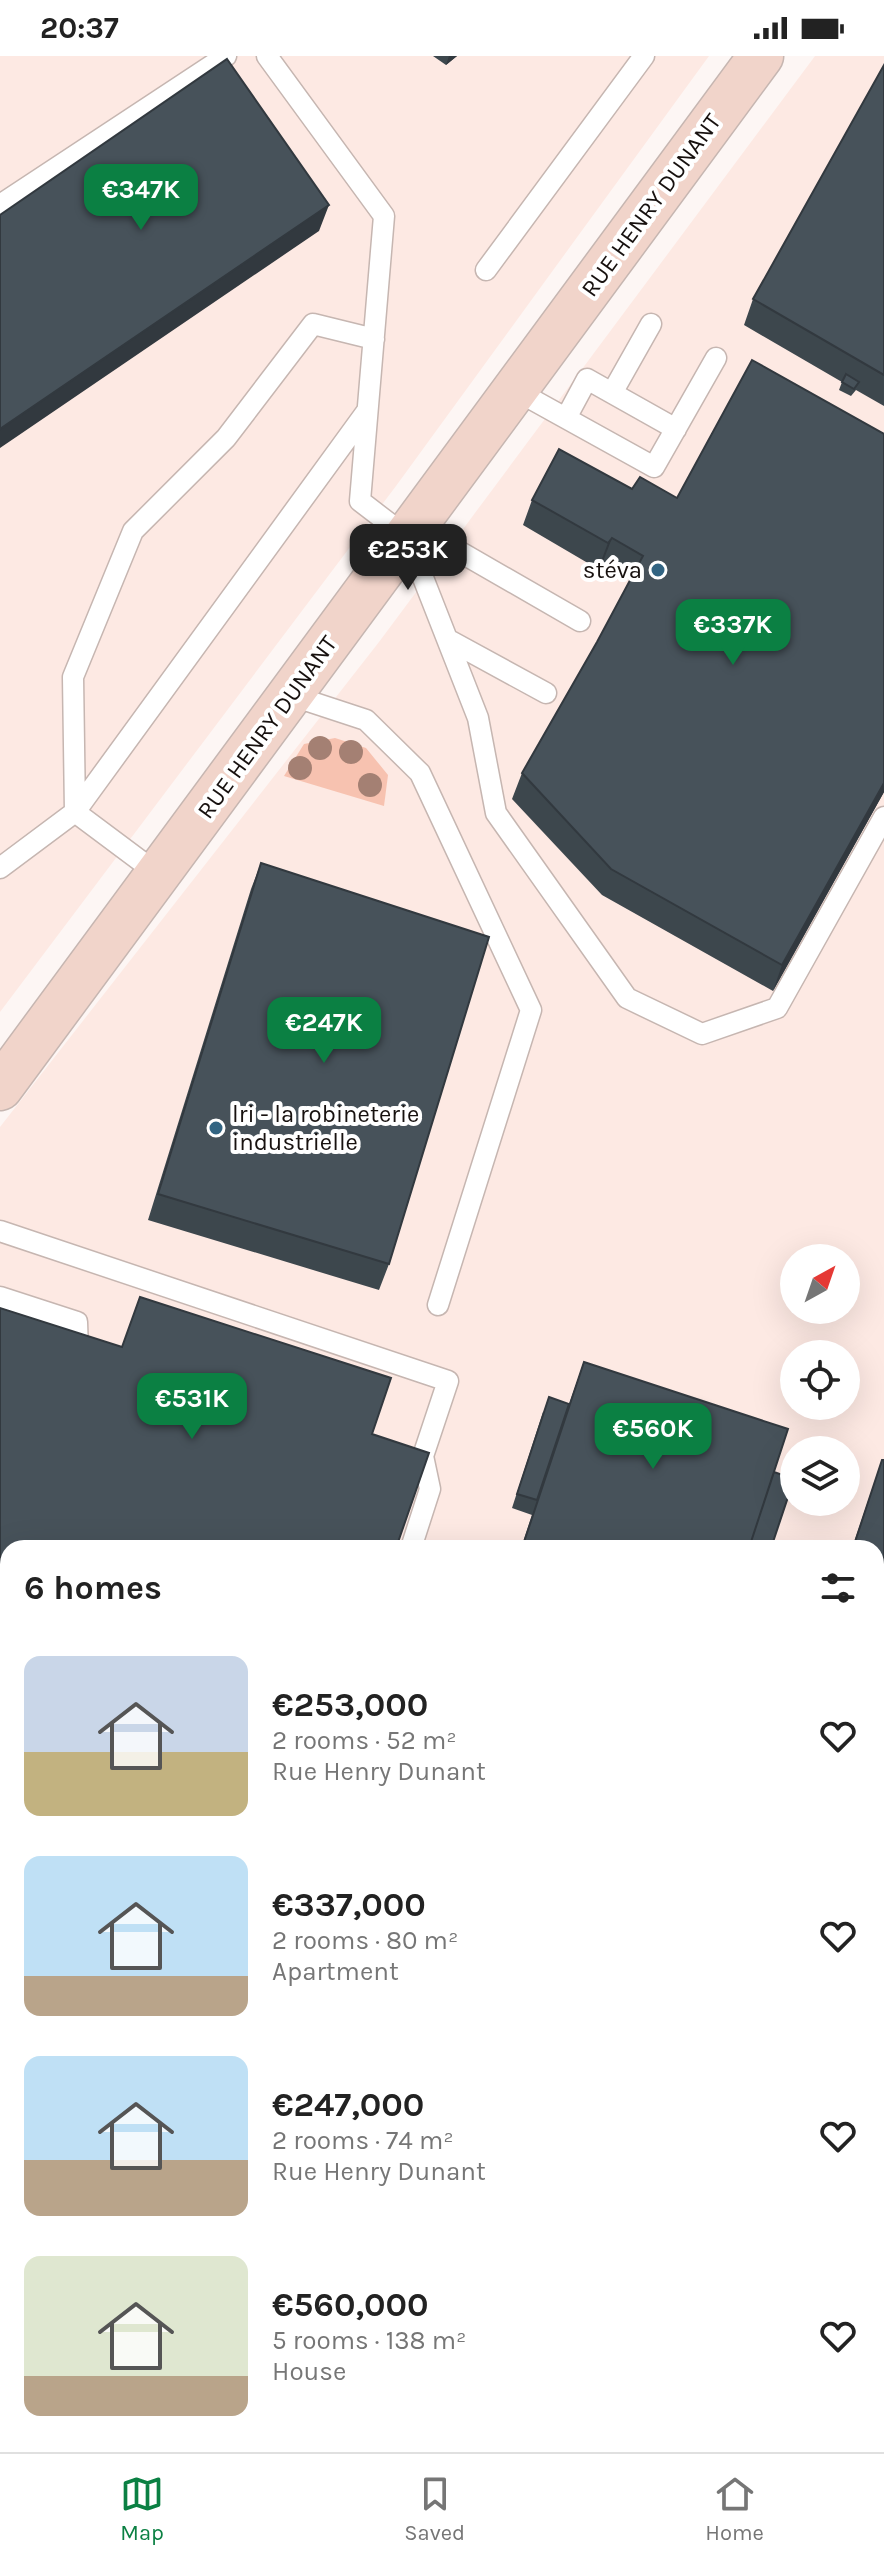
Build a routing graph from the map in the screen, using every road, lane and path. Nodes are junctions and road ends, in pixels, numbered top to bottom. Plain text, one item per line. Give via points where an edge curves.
1 (226, 56) edge
2 (267, 56) edge
3 (644, 56) edge
4 (761, 56) edge
5 (0, 205) edge
6 (486, 270) dead end
7 (651, 324) dead end
8 (374, 339) junction
9 (716, 358) dead end
10 (515, 390) junction
11 (612, 393) junction
12 (368, 409) junction
13 (566, 418) junction
14 (676, 429) junction
15 (411, 531) junction
16 (580, 621) dead end
17 (447, 639) junction
18 (546, 693) dead end
19 (290, 695) junction
20 (75, 812) junction
21 (884, 817) edge
22 (0, 868) edge
23 (158, 874) junction
24 (0, 1088) edge
25 (0, 1231) edge
26 (0, 1297) edge
27 (438, 1305) dead end
28 (78, 1350) edge
29 (414, 1540) edge

1 - 5 lane
2 - 8 lane via 384,216
3 - 6 lane
4 - 10 street, RUE HENRY DUNANT
7 - 11 lane
8 - 12 lane
8 - 20 lane via 313,324 226,438 133,531 73,677
9 - 14 lane
10 - 13 lane
10 - 15 street, RUE HENRY DUNANT
11 - 13 lane via 587,379
11 - 14 lane
12 - 15 lane via 360,501
12 - 20 lane
13 - 14 lane via 654,467
15 - 16 lane
15 - 17 lane
15 - 19 street, RUE HENRY DUNANT
17 - 18 lane
17 - 21 lane via 478,718 496,813 627,998 702,1034 777,1008
19 - 23 street, RUE HENRY DUNANT
19 - 27 lane via 366,720 420,773 531,1010
20 - 22 lane
20 - 23 lane
23 - 24 street, RUE HENRY DUNANT
25 - 29 lane via 448,1381 423,1456 430,1489
26 - 28 lane via 77,1322

